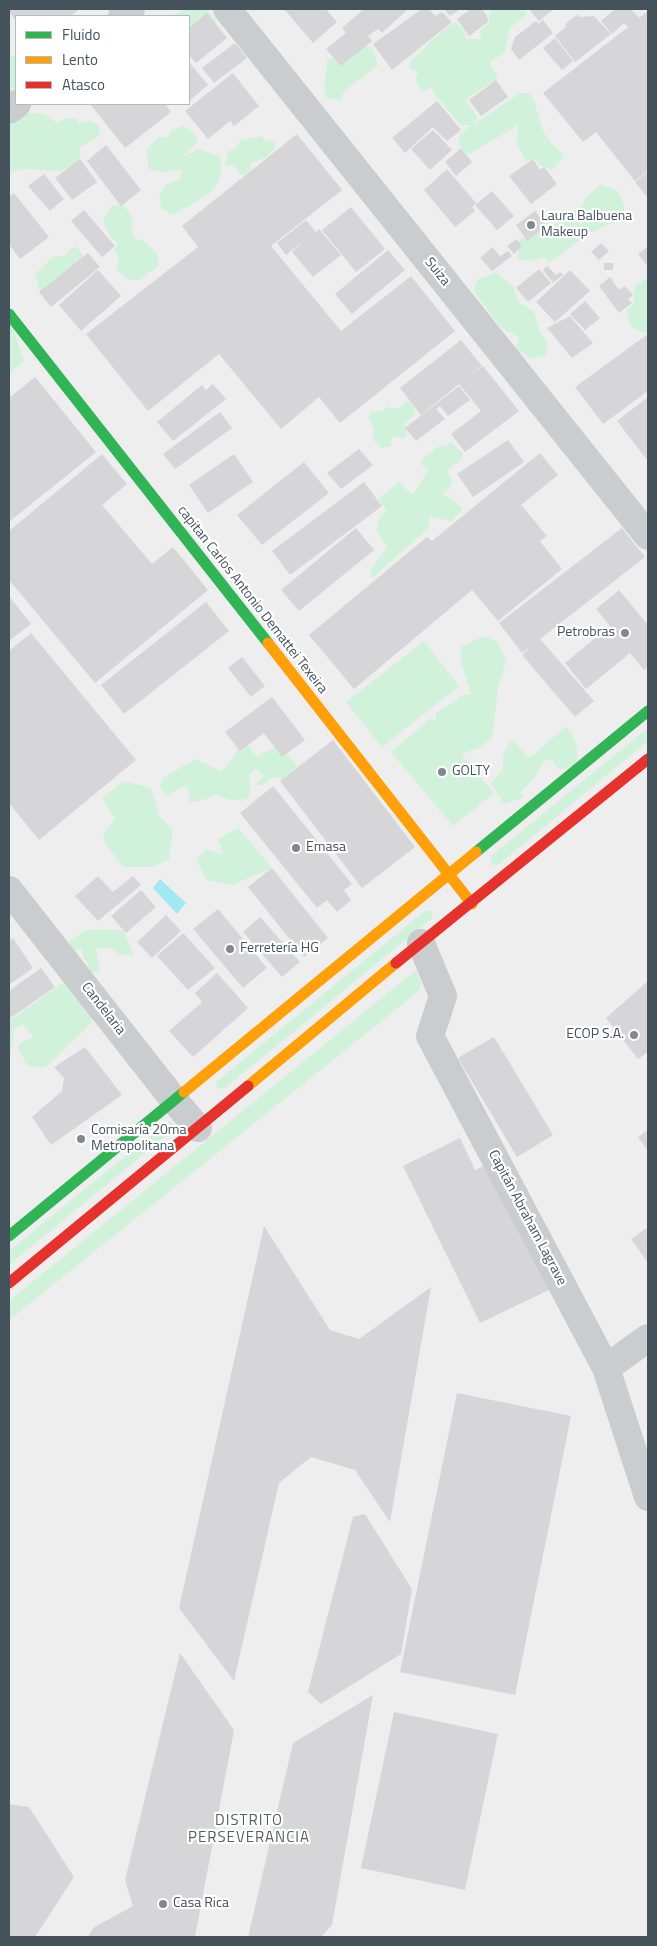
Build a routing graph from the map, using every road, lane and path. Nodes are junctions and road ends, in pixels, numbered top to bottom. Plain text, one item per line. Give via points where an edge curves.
1 (226, 9) edge
2 (9, 314) edge
3 (648, 536) edge
4 (648, 711) edge
5 (648, 759) edge
6 (448, 875) junction
7 (9, 890) edge
8 (472, 904) junction
9 (421, 943) junction
10 (174, 1100) junction
11 (198, 1128) junction
12 (9, 1236) edge
13 (9, 1283) edge
14 (648, 1338) edge
15 (606, 1368) junction
16 (648, 1497) edge

1 - 3 street, Suiza
2 - 6 main road, capitan Carlos Antonio Demattei Texeira
4 - 6 main road
5 - 8 main road
6 - 8 main road, capitan Carlos Antonio Demattei Texeira
6 - 10 main road
7 - 10 street, Candelaria
8 - 9 main road
9 - 11 main road
9 - 15 street, Capitán Abraham Lagrave via 443,996 430,1036
10 - 11 street, Candelaria
10 - 12 main road
11 - 13 main road
14 - 15 street
15 - 16 street, Capitán Abraham Lagrave

